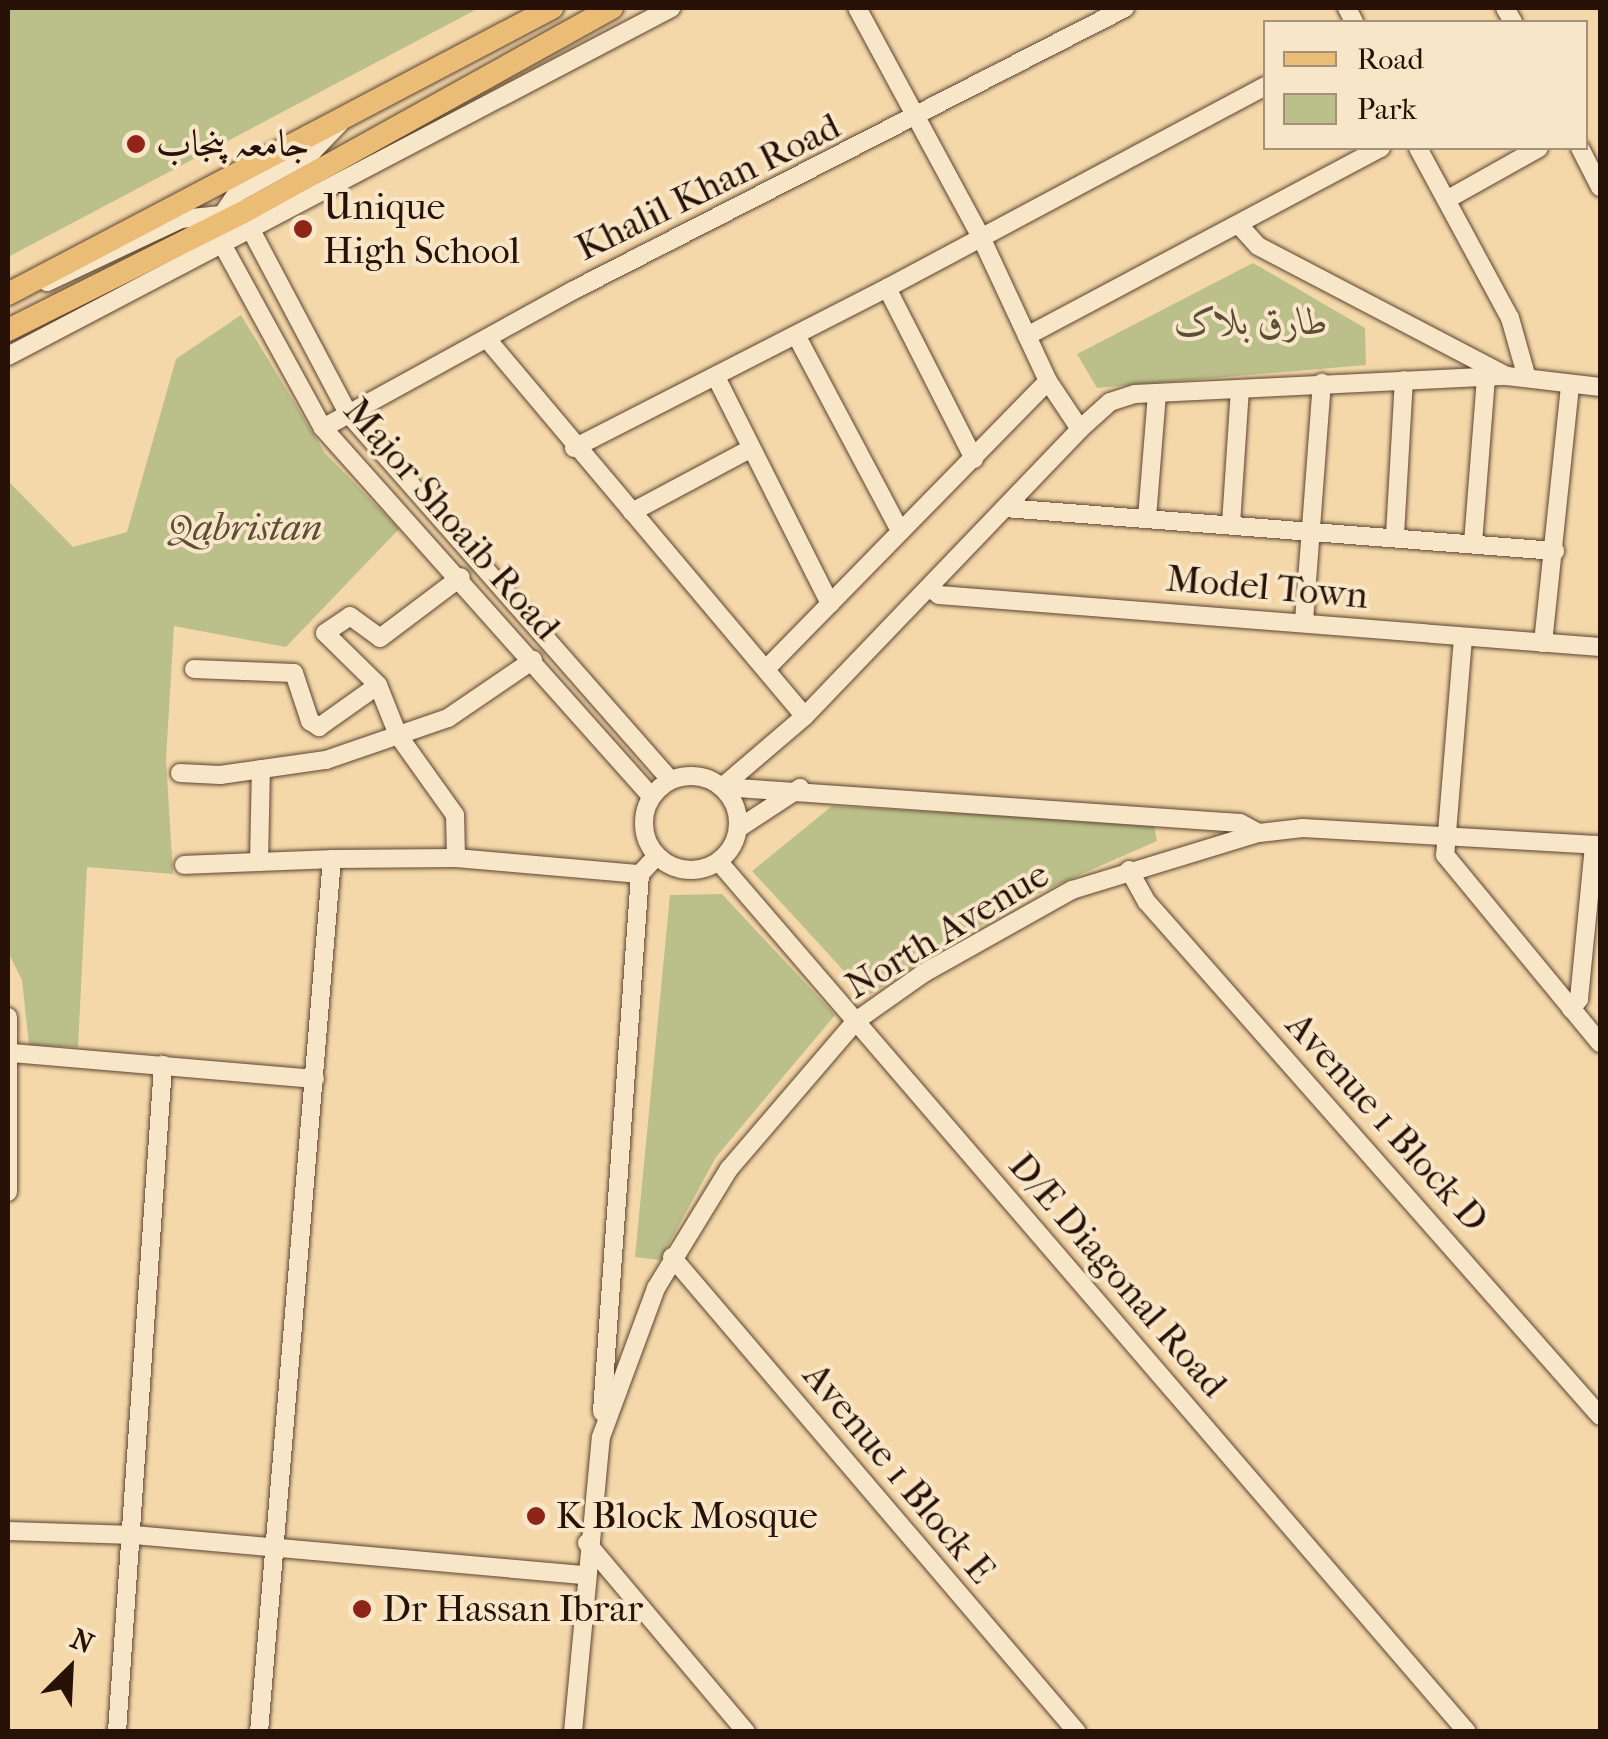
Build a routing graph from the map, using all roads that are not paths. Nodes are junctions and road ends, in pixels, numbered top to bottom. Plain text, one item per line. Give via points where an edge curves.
1 (552, 8) edge
2 (612, 8) edge
3 (672, 8) edge
4 (856, 8) edge
5 (1125, 8) edge
6 (463, 87) junction
7 (1263, 88) edge
8 (478, 110) junction
9 (349, 114) junction
10 (915, 120) junction
11 (1376, 150) edge
12 (1419, 150) edge
13 (1535, 150) edge
14 (1581, 150) edge
15 (1600, 187) edge
16 (1448, 199) junction
17 (230, 224) junction
18 (1239, 225) junction
19 (981, 237) junction
20 (887, 288) junction
21 (8, 295) edge
22 (8, 330) edge
23 (796, 335) junction
24 (1027, 336) junction
25 (487, 339) junction
26 (8, 356) edge
27 (716, 377) junction
28 (1517, 377) junction
29 (1486, 379) junction
30 (1048, 380) junction
31 (1404, 380) junction
32 (1322, 384) junction
33 (1570, 384) junction
34 (1600, 388) edge
35 (1240, 390) junction
36 (1158, 394) junction
37 (348, 412) junction
38 (323, 428) junction
39 (1080, 429) junction
40 (574, 448) junction
41 (750, 449) junction
42 (974, 459) junction
43 (1005, 508) junction
44 (632, 512) junction
45 (1147, 518) junction
46 (1231, 524) junction
47 (1308, 528) junction
48 (900, 531) junction
49 (1395, 535) junction
50 (1473, 543) junction
51 (1555, 551) junction
52 (460, 577) junction
53 (930, 588) junction
54 (830, 604) junction
55 (1304, 621) junction
56 (1463, 638) junction
57 (1543, 644) junction
58 (1600, 647) edge
59 (533, 660) junction
60 (194, 669) dead end
61 (766, 669) junction
62 (378, 685) junction
63 (805, 716) junction
64 (398, 735) junction
65 (261, 770) junction
66 (180, 773) dead end
67 (670, 780) junction
68 (722, 786) junction
69 (800, 788) junction
70 (651, 796) junction
71 (739, 828) junction
72 (1259, 833) junction
73 (1446, 834) junction
74 (1597, 845) edge
75 (657, 856) junction
76 (456, 858) junction
77 (332, 859) junction
78 (258, 862) junction
79 (719, 862) junction
80 (184, 866) dead end
81 (1129, 870) junction
82 (640, 874) junction
83 (1593, 931) edge
84 (1571, 1008) junction
85 (8, 1017) edge
86 (856, 1021) junction
87 (1600, 1043) edge
88 (12, 1053) junction
89 (163, 1065) junction
90 (315, 1079) junction
91 (8, 1192) edge
92 (672, 1257) junction
93 (1600, 1416) edge
94 (601, 1437) junction
95 (8, 1531) edge
96 (134, 1535) junction
97 (587, 1543) junction
98 (278, 1549) junction
99 (585, 1575) junction
100 (118, 1732) edge
101 (259, 1732) edge
102 (572, 1732) edge
103 (746, 1732) edge
104 (1077, 1732) edge
105 (1467, 1732) edge

1 - 9 main road
2 - 6 main road
3 - 8 street
4 - 10 street
5 - 10 street, Khalil Khan Road
6 - 8 street
6 - 17 main road
7 - 19 street
8 - 17 street
9 - 17 street via 313,151 247,186
9 - 21 main road
10 - 19 street
10 - 25 street, Khalil Khan Road
11 - 18 street
12 - 16 street
13 - 16 street
14 - 15 street
16 - 28 street via 1514,327
17 - 21 street via 181,219 70,274
17 - 22 main road
17 - 26 street
17 - 37 street, Major Shoaib Road
17 - 38 street, Major Shoaib Road
18 - 24 street
18 - 28 street via 1258,246
19 - 20 street
19 - 24 street
20 - 23 street
20 - 42 street
23 - 27 street
23 - 48 street
24 - 30 street
25 - 37 street, Khalil Khan Road
25 - 40 street
27 - 40 street
27 - 41 street
28 - 29 street
28 - 33 street
29 - 31 street
29 - 50 street
30 - 39 street
30 - 42 street
31 - 32 street
31 - 49 street
32 - 35 street
32 - 47 street
33 - 34 street
33 - 51 street
35 - 36 street
35 - 46 street
36 - 39 street via 1122,397
36 - 45 street
37 - 38 street, Khalil Khan Road
37 - 67 street, Major Shoaib Road
38 - 52 street, Major Shoaib Road
39 - 43 street
40 - 44 street
41 - 44 street
41 - 54 street
42 - 48 street
43 - 45 street
43 - 53 street
44 - 61 street
45 - 46 street
46 - 47 street
47 - 49 street
47 - 55 street
48 - 54 street
49 - 50 street
50 - 51 street
51 - 57 street
52 - 59 street, Major Shoaib Road
52 - 62 street via 380,638 350,616 326,629
53 - 55 street, Model Town via 939,595
53 - 63 street
54 - 61 street
55 - 56 street, Model Town
56 - 57 street, Model Town
56 - 73 street
57 - 58 street, Model Town
59 - 64 street via 448,718
59 - 70 street, Major Shoaib Road
60 - 62 street via 294,673 310,721 319,727
61 - 63 street
62 - 64 street
63 - 68 street
64 - 65 street via 326,760
64 - 76 street via 455,816
65 - 66 street
65 - 78 street
67 - 68 street via 697,775
67 - 70 street
68 - 69 street
68 - 71 street
69 - 71 street
69 - 72 street via 1240,823
70 - 75 street via 645,834
71 - 79 street
72 - 73 street, North Avenue via 1303,828
72 - 81 street, North Avenue
73 - 74 street, North Avenue
73 - 84 street via 1448,862
74 - 83 street
75 - 79 street via 680,869
75 - 82 street
76 - 77 street
76 - 82 street
77 - 78 street
77 - 90 street
78 - 80 street
79 - 86 street, D/E Diagonal Road
81 - 86 street, North Avenue via 1016,919
81 - 93 street, Avenue 1 Block D via 1147,902
82 - 94 street
83 - 84 street
84 - 87 street
85 - 88 street
86 - 92 street, North Avenue via 780,1104
86 - 105 street, D/E Diagonal Road
88 - 89 street
88 - 91 street
89 - 90 street
89 - 96 street
90 - 98 street
92 - 94 street, North Avenue
92 - 104 street, Avenue 1 Block E
94 - 97 street, North Avenue
95 - 96 street
96 - 98 street
96 - 100 street
97 - 99 street, North Avenue
97 - 103 street
98 - 99 street
98 - 101 street
99 - 102 street, North Avenue

